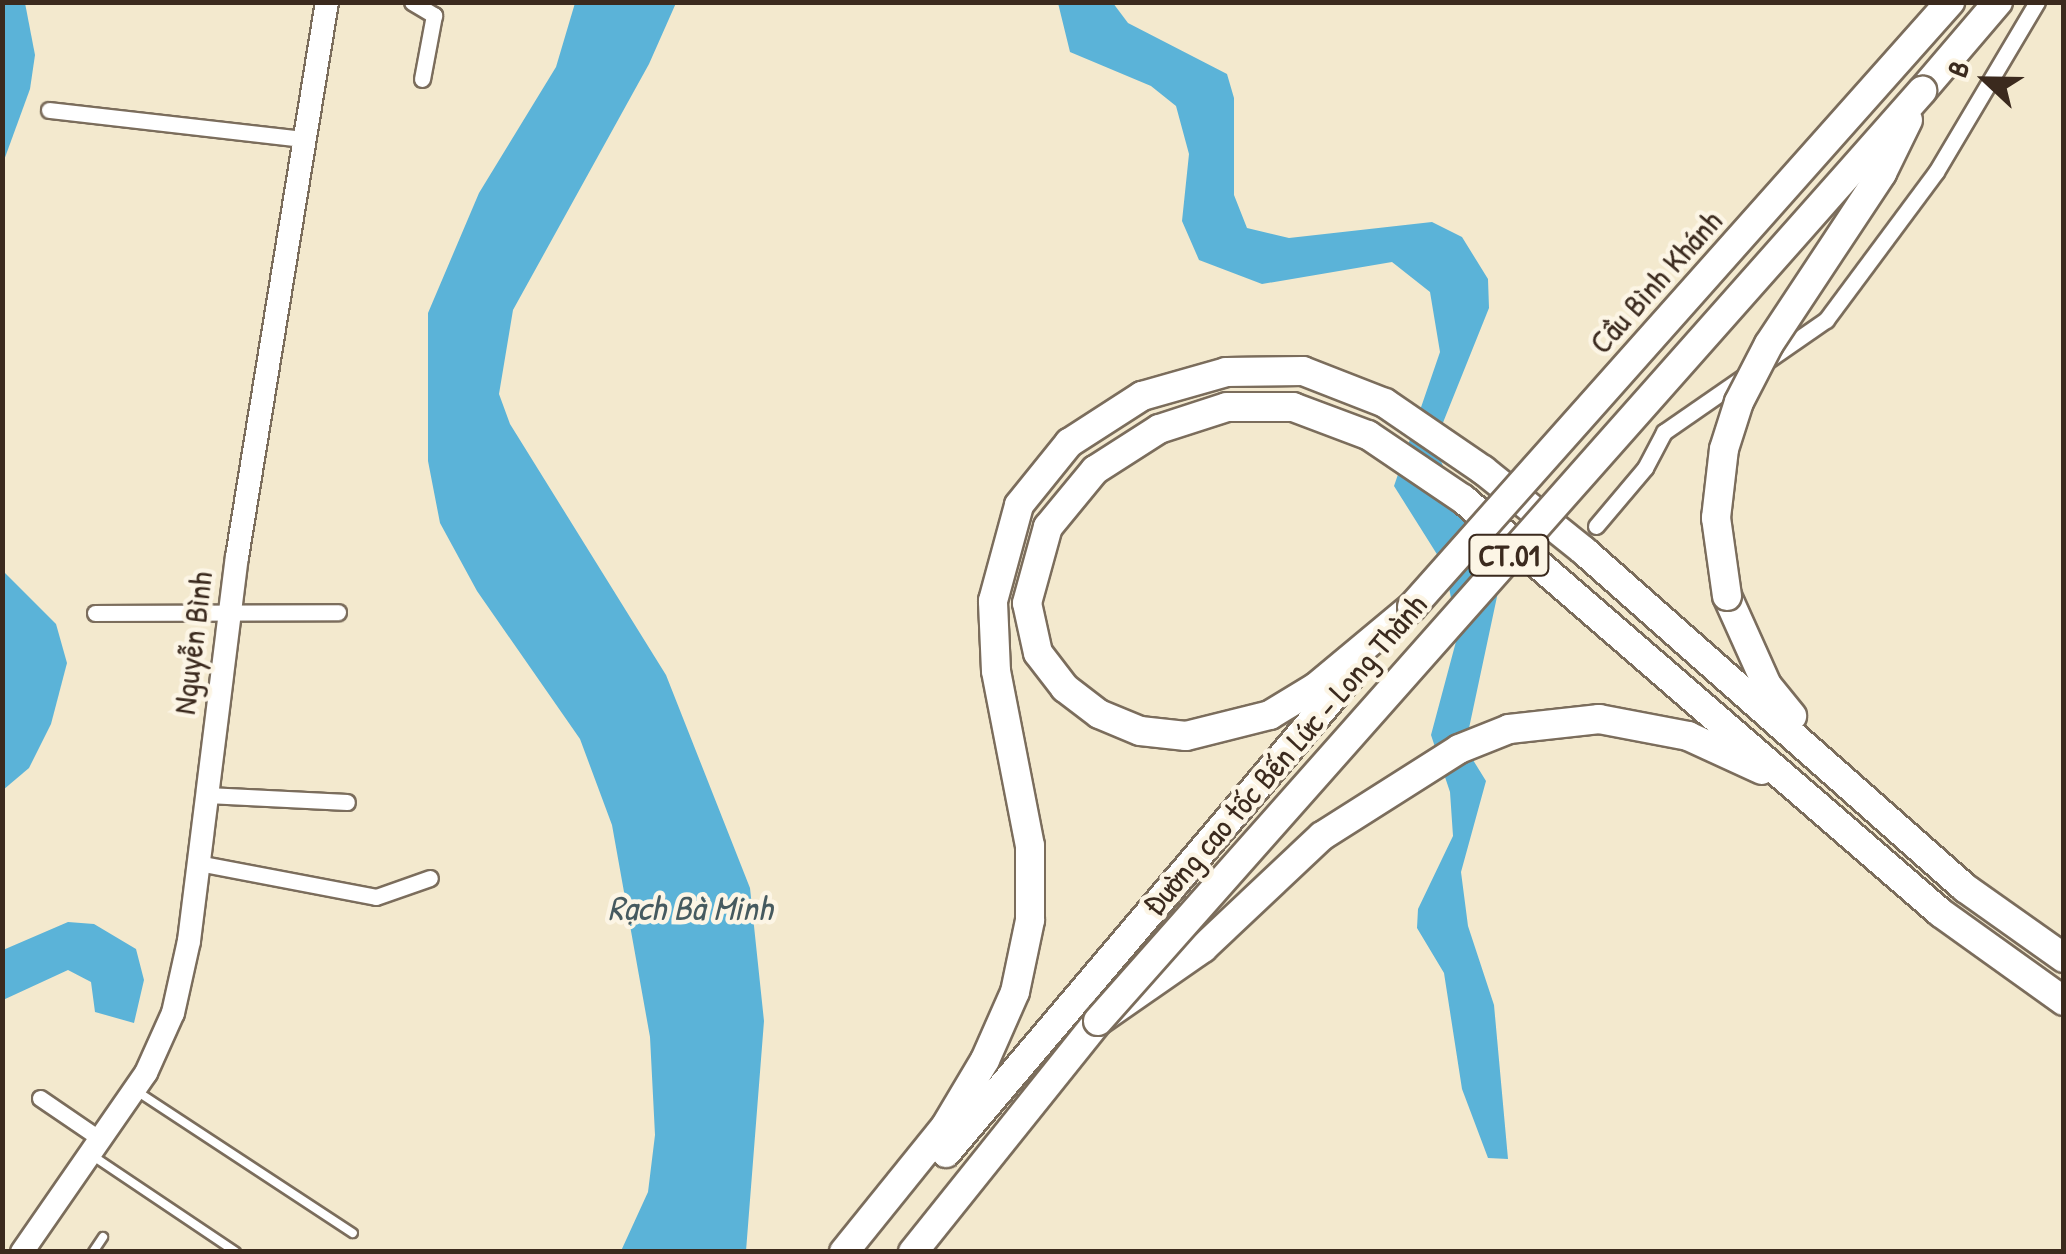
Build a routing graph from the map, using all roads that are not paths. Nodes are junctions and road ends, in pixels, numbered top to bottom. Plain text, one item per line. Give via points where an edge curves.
1 (327, 2) edge
2 (412, 2) edge
3 (1950, 2) edge
4 (1998, 2) edge
5 (2038, 2) edge
6 (422, 79) dead end
7 (1922, 91) junction
8 (49, 110) dead end
9 (304, 139) junction
10 (1596, 526) dead end
11 (1412, 607) junction
12 (338, 612) dead end
13 (95, 613) dead end
14 (229, 615) junction
15 (1843, 779) junction
16 (207, 794) junction
17 (346, 802) dead end
18 (1845, 828) junction
19 (198, 863) junction
20 (430, 878) dead end
21 (2064, 958) edge
22 (2064, 1001) edge
23 (1098, 1021) junction
24 (134, 1090) junction
25 (40, 1098) dead end
26 (95, 1146) junction
27 (353, 1233) dead end
28 (103, 1237) dead end
29 (22, 1252) edge
30 (93, 1252) edge
31 (236, 1252) edge
32 (844, 1252) edge
33 (867, 1252) edge
34 (912, 1252) edge

1 - 9 main road, Nguyễn Bình
2 - 6 street via 434,15
3 - 11 highway, Cầu Bình Khánh / CT.01, bridge
4 - 7 highway, CT.01
5 - 10 street via 1936,172 1826,320 1664,432 1645,468
7 - 15 highway, bridge via 1882,172 1769,344 1739,402 1724,450 1716,518 1727,596 1767,685
7 - 23 highway, Đường cao tốc Bến Lức - Long Thành / CT.01, bridge
8 - 9 street
9 - 14 main road, Nguyễn Bình
11 - 18 highway via 1316,687 1228,730 1186,736 1140,731 1099,714 1065,688 1038,653 1027,604 1048,527 1095,470 1159,429 1227,407 1293,407 1368,436 1463,499
11 - 33 highway, Đường cao tốc Bến Lức - Long Thành / CT.01 via 1065,1006
12 - 14 street
13 - 14 street
14 - 16 main road, Nguyễn Bình
15 - 21 highway via 1964,888
15 - 32 highway via 1482,470 1385,403 1304,371 1226,372 1142,396 1069,443 1018,505 994,600 1004,716 1030,846 1030,920 1015,992 986,1060 944,1127
16 - 17 street
16 - 19 main road, Nguyễn Bình
18 - 22 highway via 1941,913
18 - 23 highway, bridge via 1762,770 1654,726 1556,720 1458,749 1322,836 1203,948
19 - 20 street via 376,897
19 - 24 main road, Nguyễn Bình via 173,1012 163,1044
23 - 34 highway, Đường cao tốc Bến Lức - Long Thành / CT.01
24 - 26 main road, Nguyễn Bình
24 - 27 lane
25 - 26 street
26 - 29 main road, Nguyễn Bình
26 - 31 lane
28 - 30 lane

